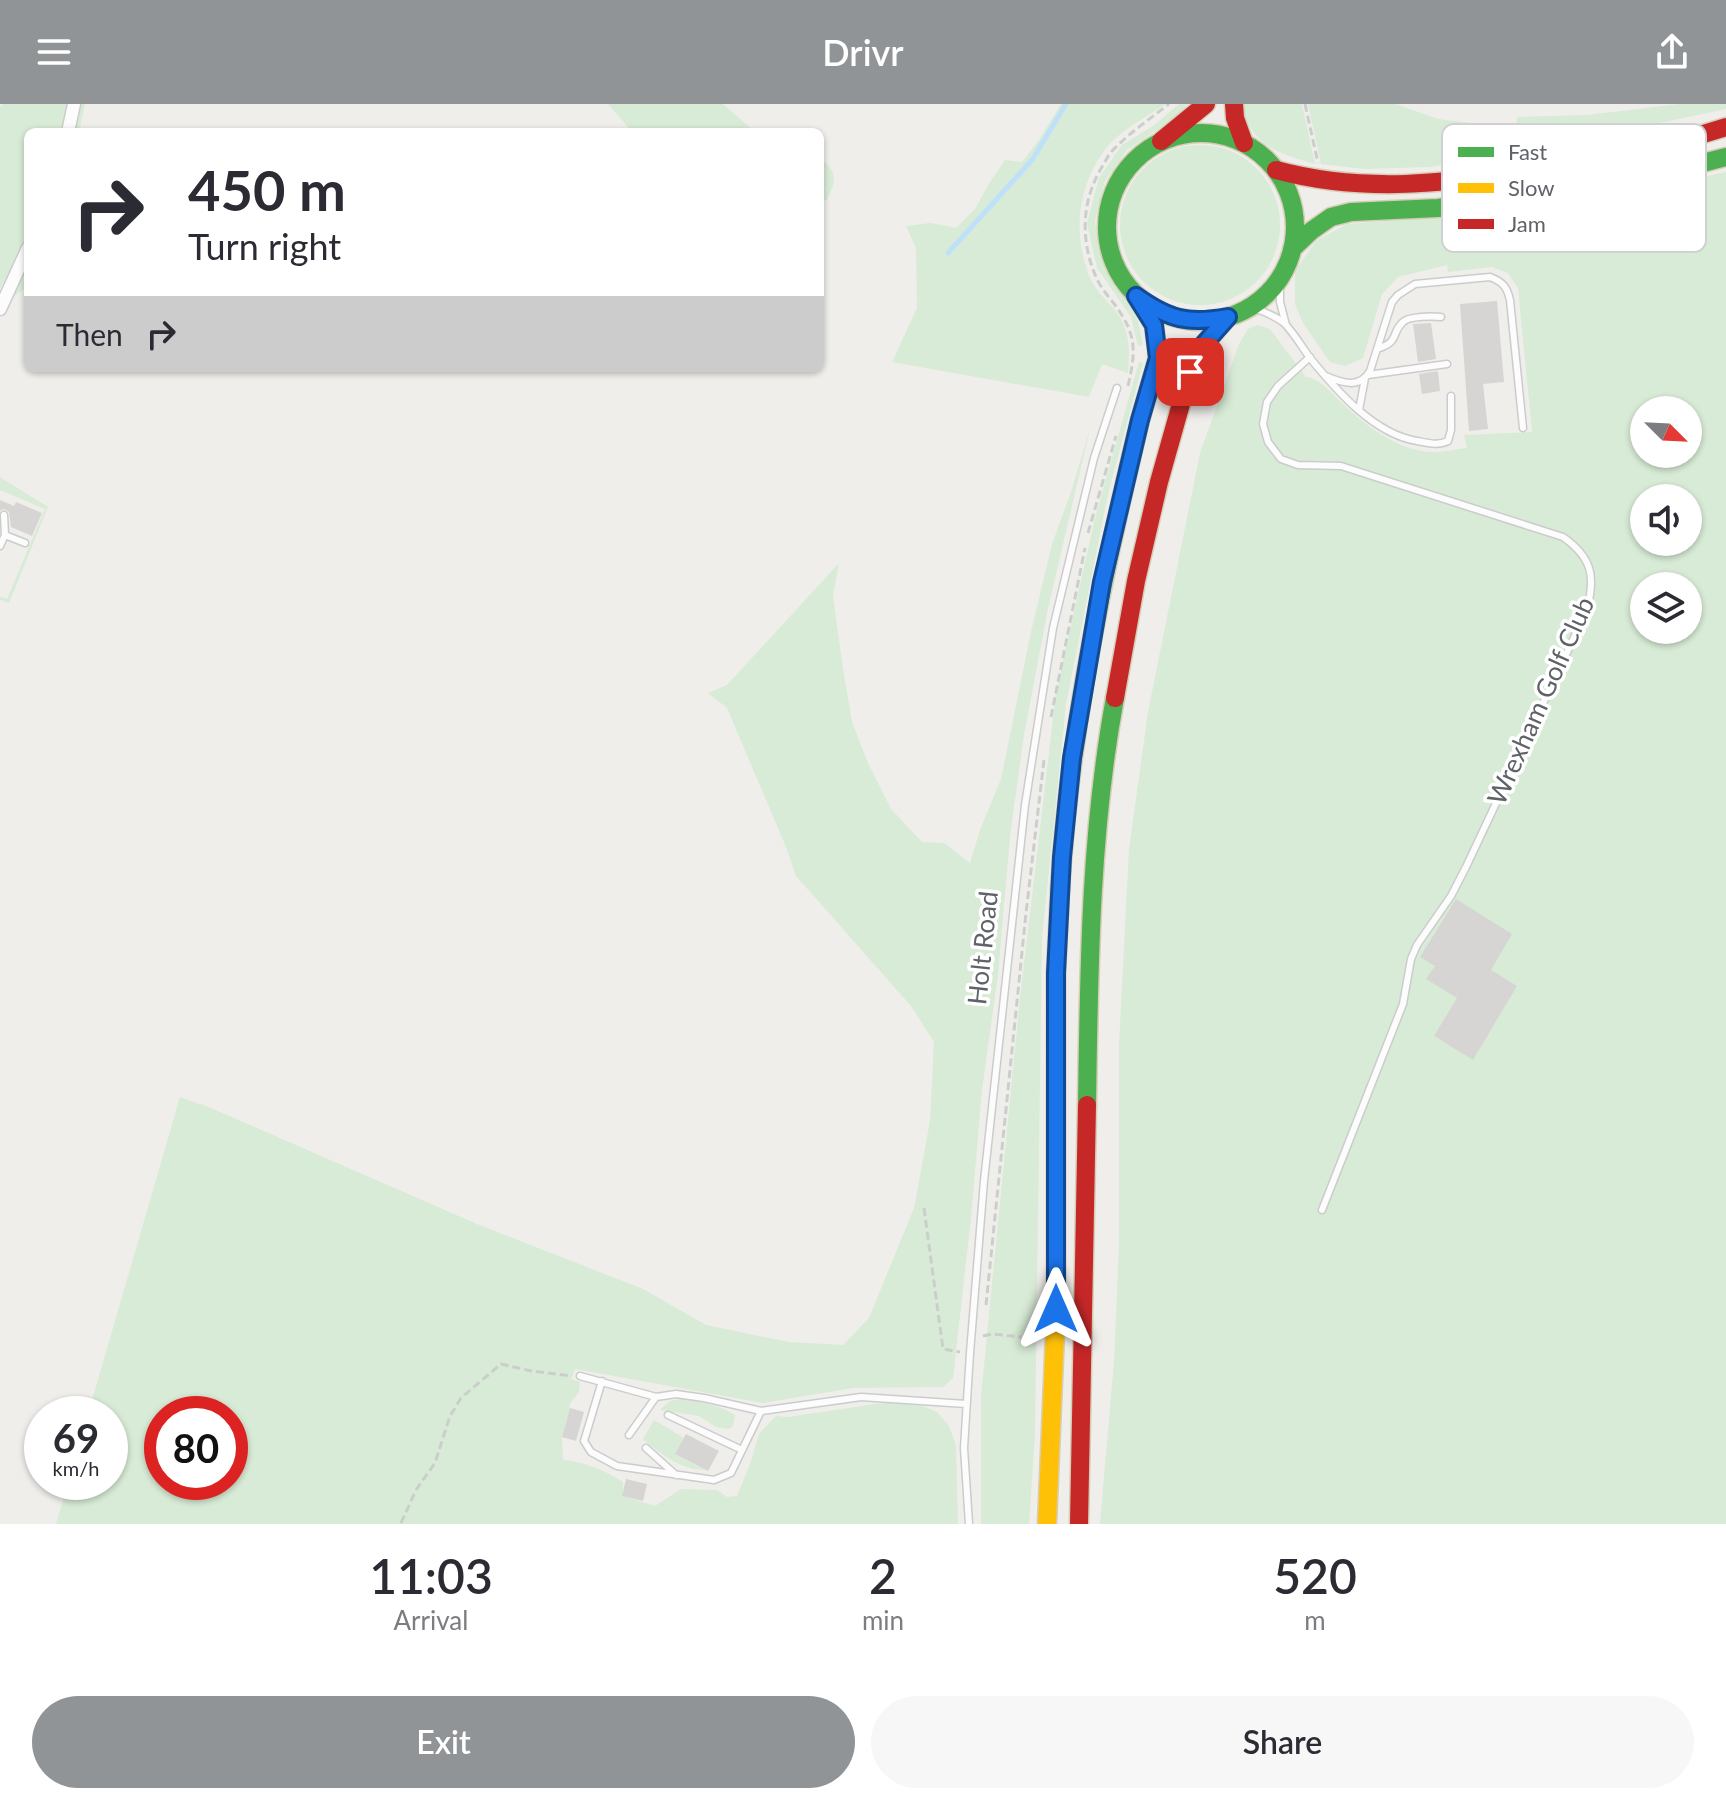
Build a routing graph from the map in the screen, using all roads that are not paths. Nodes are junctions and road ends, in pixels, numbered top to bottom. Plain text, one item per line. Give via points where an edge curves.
1 (74, 104) edge
2 (1206, 104) edge
3 (1234, 104) edge
4 (1726, 127) edge
5 (69, 128) edge
6 (1706, 134) edge
7 (1161, 141) junction
8 (1244, 143) junction
9 (1726, 157) edge
10 (1706, 162) edge
11 (1276, 170) junction
12 (1442, 181) edge
13 (1442, 208) edge
14 (1292, 249) junction
15 (24, 257) edge
16 (1280, 277) junction
17 (1136, 296) junction
18 (1250, 307) junction
19 (0, 309) edge
20 (1228, 317) junction
21 (1441, 317) dead end
22 (1286, 325) junction
23 (1377, 349) junction
24 (1310, 357) junction
25 (1447, 364) dead end
26 (1326, 376) junction
27 (1367, 377) junction
28 (1117, 388) dead end
29 (1451, 396) dead end
30 (1359, 410) junction
31 (1523, 428) dead end
32 (4, 515) dead end
33 (5, 535) junction
34 (25, 543) dead end
35 (0, 546) edge
36 (1322, 1210) dead end
37 (580, 1376) road end
38 (602, 1381) junction
39 (656, 1397) junction
40 (966, 1404) junction
41 (761, 1411) junction
42 (668, 1415) dead end
43 (629, 1435) dead end
44 (646, 1448) dead end
45 (742, 1450) junction
46 (677, 1475) junction
47 (969, 1524) edge
48 (1047, 1524) edge
49 (1079, 1524) edge

1 - 5 street
2 - 7 main road
3 - 8 main road
4 - 6 main road
7 - 8 main road via 1203,132
7 - 17 main road via 1121,175 1110,199 1109,252
8 - 11 main road
9 - 10 main road
11 - 12 main road via 1365,184
11 - 14 main road via 1293,208
13 - 14 main road via 1331,217
14 - 16 main road
15 - 19 street
16 - 18 main road
16 - 22 lane
17 - 20 main road via 1180,319
17 - 48 main road via 1154,325 1158,358 1102,582 1072,758 1062,857 1056,973 1056,1309
18 - 20 main road
18 - 22 lane
20 - 49 main road via 1204,344 1190,372 1136,581 1105,750 1089,944
21 - 23 lane via 1403,322 1389,345
22 - 24 lane
23 - 27 lane
23 - 31 lane via 1392,302 1406,288 1479,277 1501,281 1510,300
24 - 26 lane
24 - 36 lane, Wrexham Golf Club via 1267,402 1263,424 1281,459 1341,466 1563,537 1587,560 1592,578 1586,612 1466,867 1411,959 1403,1004
25 - 27 lane
26 - 27 lane via 1348,383
26 - 30 lane
27 - 30 lane
28 - 40 lane, Holt Road via 1094,458 1053,628 1025,805
29 - 30 lane via 1450,437 1443,444 1400,437
32 - 33 lane
33 - 34 lane
33 - 35 lane
37 - 38 lane
38 - 39 lane
38 - 46 lane via 584,1441 591,1452 617,1466
39 - 41 lane via 676,1394
39 - 43 lane
40 - 41 lane via 861,1397
40 - 47 lane, Holt Road
41 - 45 lane
42 - 45 lane
44 - 46 lane
45 - 46 lane via 731,1473 714,1480

